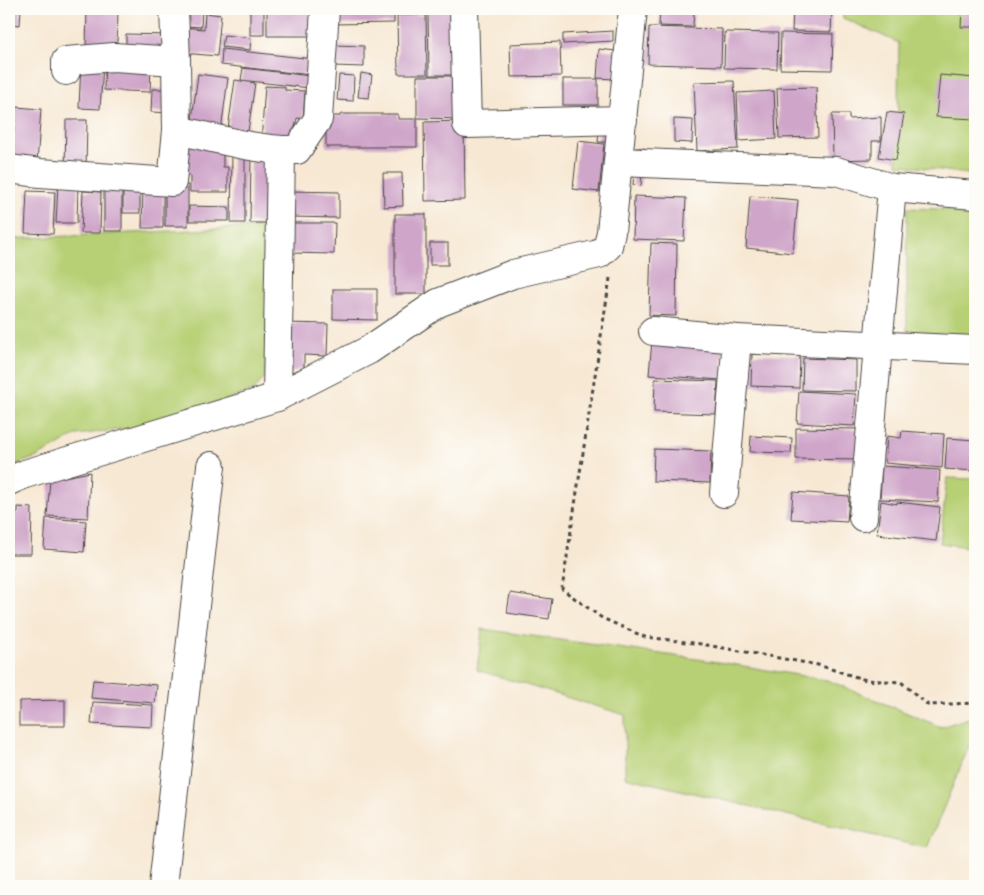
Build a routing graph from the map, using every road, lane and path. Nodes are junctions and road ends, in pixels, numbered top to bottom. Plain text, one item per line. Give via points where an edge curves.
1 (174, 9) edge
2 (325, 9) edge
3 (464, 9) edge
4 (633, 9) edge
5 (176, 61) junction
6 (66, 71) dead end
7 (623, 120) junction
8 (177, 130) junction
9 (280, 151) junction
10 (619, 162) junction
11 (9, 169) edge
12 (892, 188) junction
13 (975, 194) edge
14 (608, 246) junction
15 (653, 331) dead end
16 (737, 339) junction
17 (878, 345) junction
18 (975, 350) edge
19 (277, 397) junction
20 (211, 466) dead end
21 (9, 481) edge
22 (724, 493) dead end
23 (863, 516) dead end
24 (975, 703) edge
25 (163, 886) edge

1 - 5 street
2 - 9 street via 318,119 297,150
3 - 7 street via 467,124
4 - 7 street
5 - 6 street via 114,57 66,61
5 - 8 street
7 - 10 street
8 - 9 street
8 - 11 street via 172,182
9 - 19 street
10 - 12 street via 836,171
10 - 14 street
12 - 13 street
12 - 17 street
14 - 19 street via 599,254 513,274 438,303 369,350
14 - 24 path via 612,264 562,589 602,618 645,637 818,665 866,680 901,682 928,705
15 - 16 street
16 - 17 street
16 - 22 street
17 - 18 street
17 - 23 street
19 - 21 street
20 - 25 street

